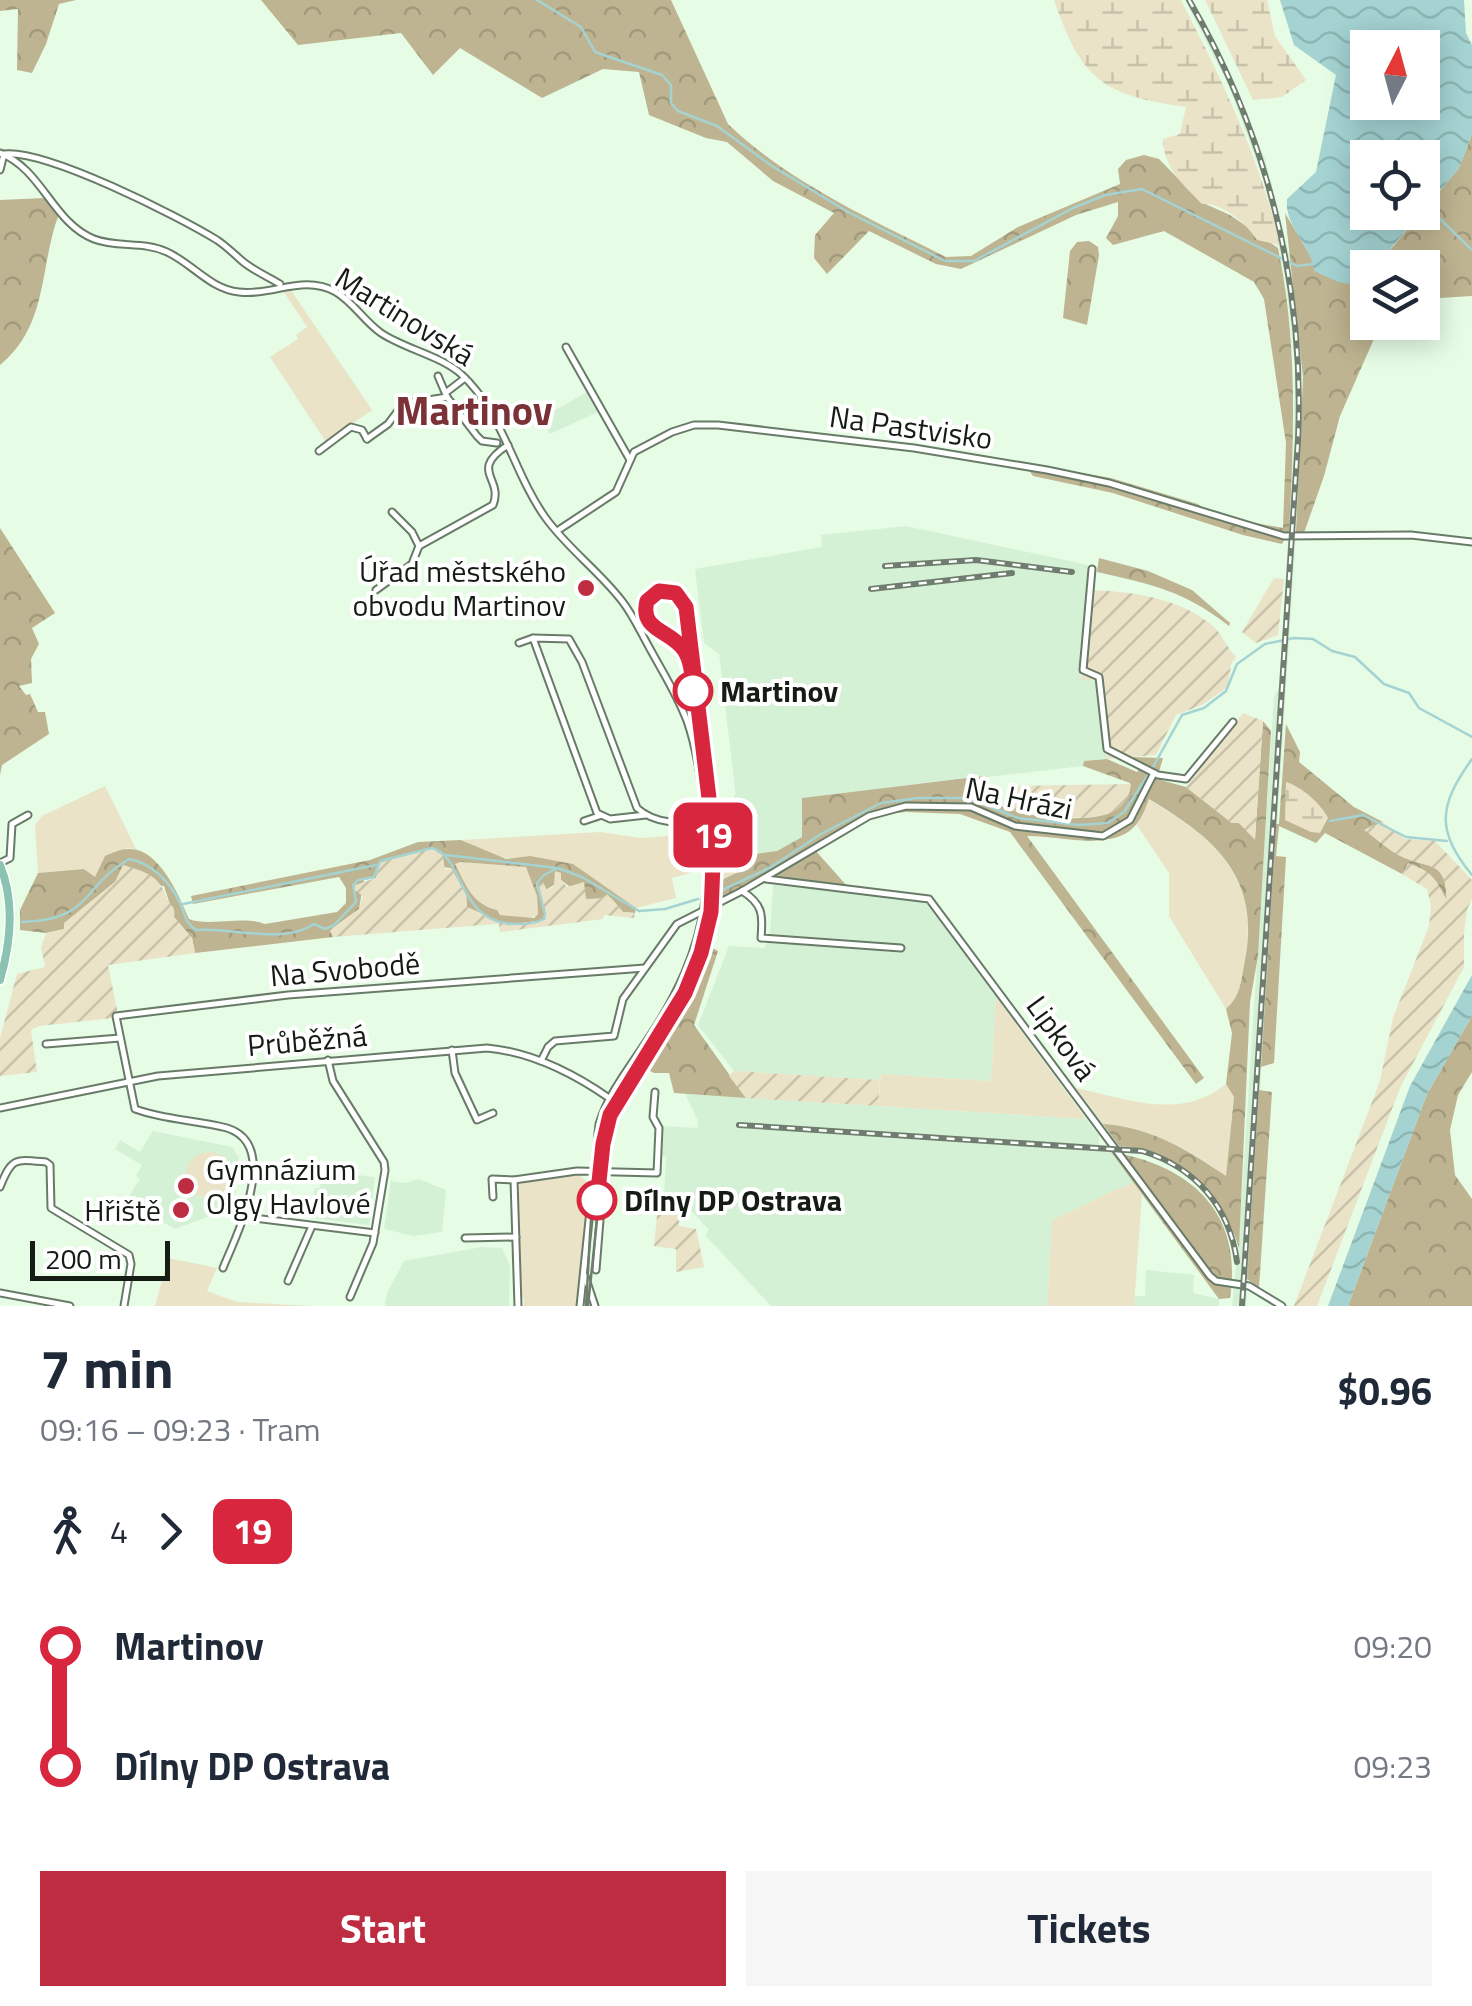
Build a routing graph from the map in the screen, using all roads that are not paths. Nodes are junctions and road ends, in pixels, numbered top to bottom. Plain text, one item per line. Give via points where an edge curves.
1 (2, 154) edge
2 (0, 170) edge
3 (283, 286) junction
4 (566, 347) dead end
5 (438, 376) dead end
6 (465, 378) junction
7 (447, 394) junction
8 (504, 438) junction
9 (508, 445) junction
10 (499, 447) junction
11 (319, 451) dead end
12 (630, 460) junction
13 (392, 512) dead end
14 (558, 531) junction
15 (1472, 542) edge
16 (419, 546) junction
17 (1092, 569) dead end
18 (376, 590) dead end
19 (533, 638) junction
20 (519, 643) dead end
21 (1233, 722) dead end
22 (1154, 773) junction
23 (28, 815) dead end
24 (598, 816) junction
25 (646, 816) junction
26 (584, 821) dead end
27 (704, 821) junction
28 (0, 864) edge
29 (763, 879) junction
30 (742, 890) junction
31 (704, 910) junction
32 (901, 948) dead end
33 (645, 968) junction
34 (0, 980) edge
35 (120, 1038) junction
36 (46, 1044) dead end
37 (452, 1050) junction
38 (328, 1060) junction
39 (541, 1061) junction
40 (128, 1081) junction
41 (655, 1092) dead end
42 (609, 1098) junction
43 (0, 1108) edge
44 (493, 1113) dead end
45 (592, 1170) junction
46 (604, 1170) junction
47 (514, 1180) junction
48 (0, 1187) edge
49 (493, 1198) dead end
50 (246, 1217) junction
51 (312, 1226) junction
52 (376, 1233) junction
53 (465, 1238) dead end
54 (516, 1238) junction
55 (585, 1253) junction
56 (223, 1268) dead end
57 (596, 1270) dead end
58 (288, 1281) dead end
59 (0, 1293) edge
60 (350, 1298) dead end
61 (35, 1303) edge
62 (70, 1306) edge
63 (124, 1306) edge
64 (518, 1306) edge
65 (580, 1306) edge
66 (594, 1306) edge
67 (1282, 1306) edge

1 - 2 street
1 - 3 street via 54,162 184,220
1 - 3 street, Martinovská via 88,236 157,248 230,290
3 - 6 street, Martinovská via 333,291 390,339
4 - 12 street
5 - 7 street
6 - 7 street
6 - 8 street, Martinovská
7 - 10 street via 482,441
7 - 11 street via 403,404 367,440 358,428 347,429
8 - 9 street, Martinovská
8 - 10 street
9 - 10 street
9 - 14 street, Martinovská
10 - 16 street via 487,468 494,505
12 - 14 street, Na Pastvisko via 616,492
12 - 15 street, Na Pastvisko via 634,452 694,425 768,430 1108,482 1292,537 1411,535
13 - 16 street
14 - 27 street, Martinovská via 623,602 678,700 694,750
16 - 18 street via 412,564
17 - 22 street via 1083,670 1099,677 1107,749
19 - 20 street
19 - 24 street
19 - 25 street via 569,639 580,656 634,803
21 - 22 street via 1186,780
22 - 29 street, Na Hrázi via 1130,820 1104,836 1015,826 971,807 892,808 845,828
23 - 28 street via 12,824 10,858
24 - 25 street
24 - 26 street
25 - 27 street
27 - 31 street, Martinovská
28 - 34 main road via 10,927
29 - 30 street, Na Hrázi
29 - 67 street, Lipková via 929,899 1210,1276 1249,1286
30 - 31 street, Na Hrázi
30 - 32 street via 760,905 762,938
31 - 33 street via 677,924
31 - 42 street, Martinovská via 675,996
33 - 35 street, Na Svobodě via 288,995 116,1016
33 - 39 street via 623,999 614,1036 556,1041
35 - 36 street
35 - 40 street
37 - 38 street, Průběžná
37 - 39 street, Průběžná via 502,1049
37 - 44 street via 455,1074 477,1120
38 - 40 street, Průběžná
38 - 52 street via 333,1081 384,1162
39 - 42 street, Průběžná
40 - 43 street, Průběžná
40 - 50 street via 135,1109 230,1129 248,1142 253,1159
41 - 46 street via 658,1173
42 - 45 street, Martinovská
45 - 46 street
45 - 47 street
45 - 55 street, Martinovská
46 - 57 street
47 - 49 street via 492,1180
47 - 54 street
48 - 63 street via 16,1160 50,1164 51,1208 131,1259
50 - 51 street
50 - 56 street
51 - 52 street
51 - 58 street
52 - 60 street
53 - 54 street
54 - 64 street
55 - 65 street, Martinovská
55 - 66 street, Martinovská
59 - 61 street
61 - 62 street

